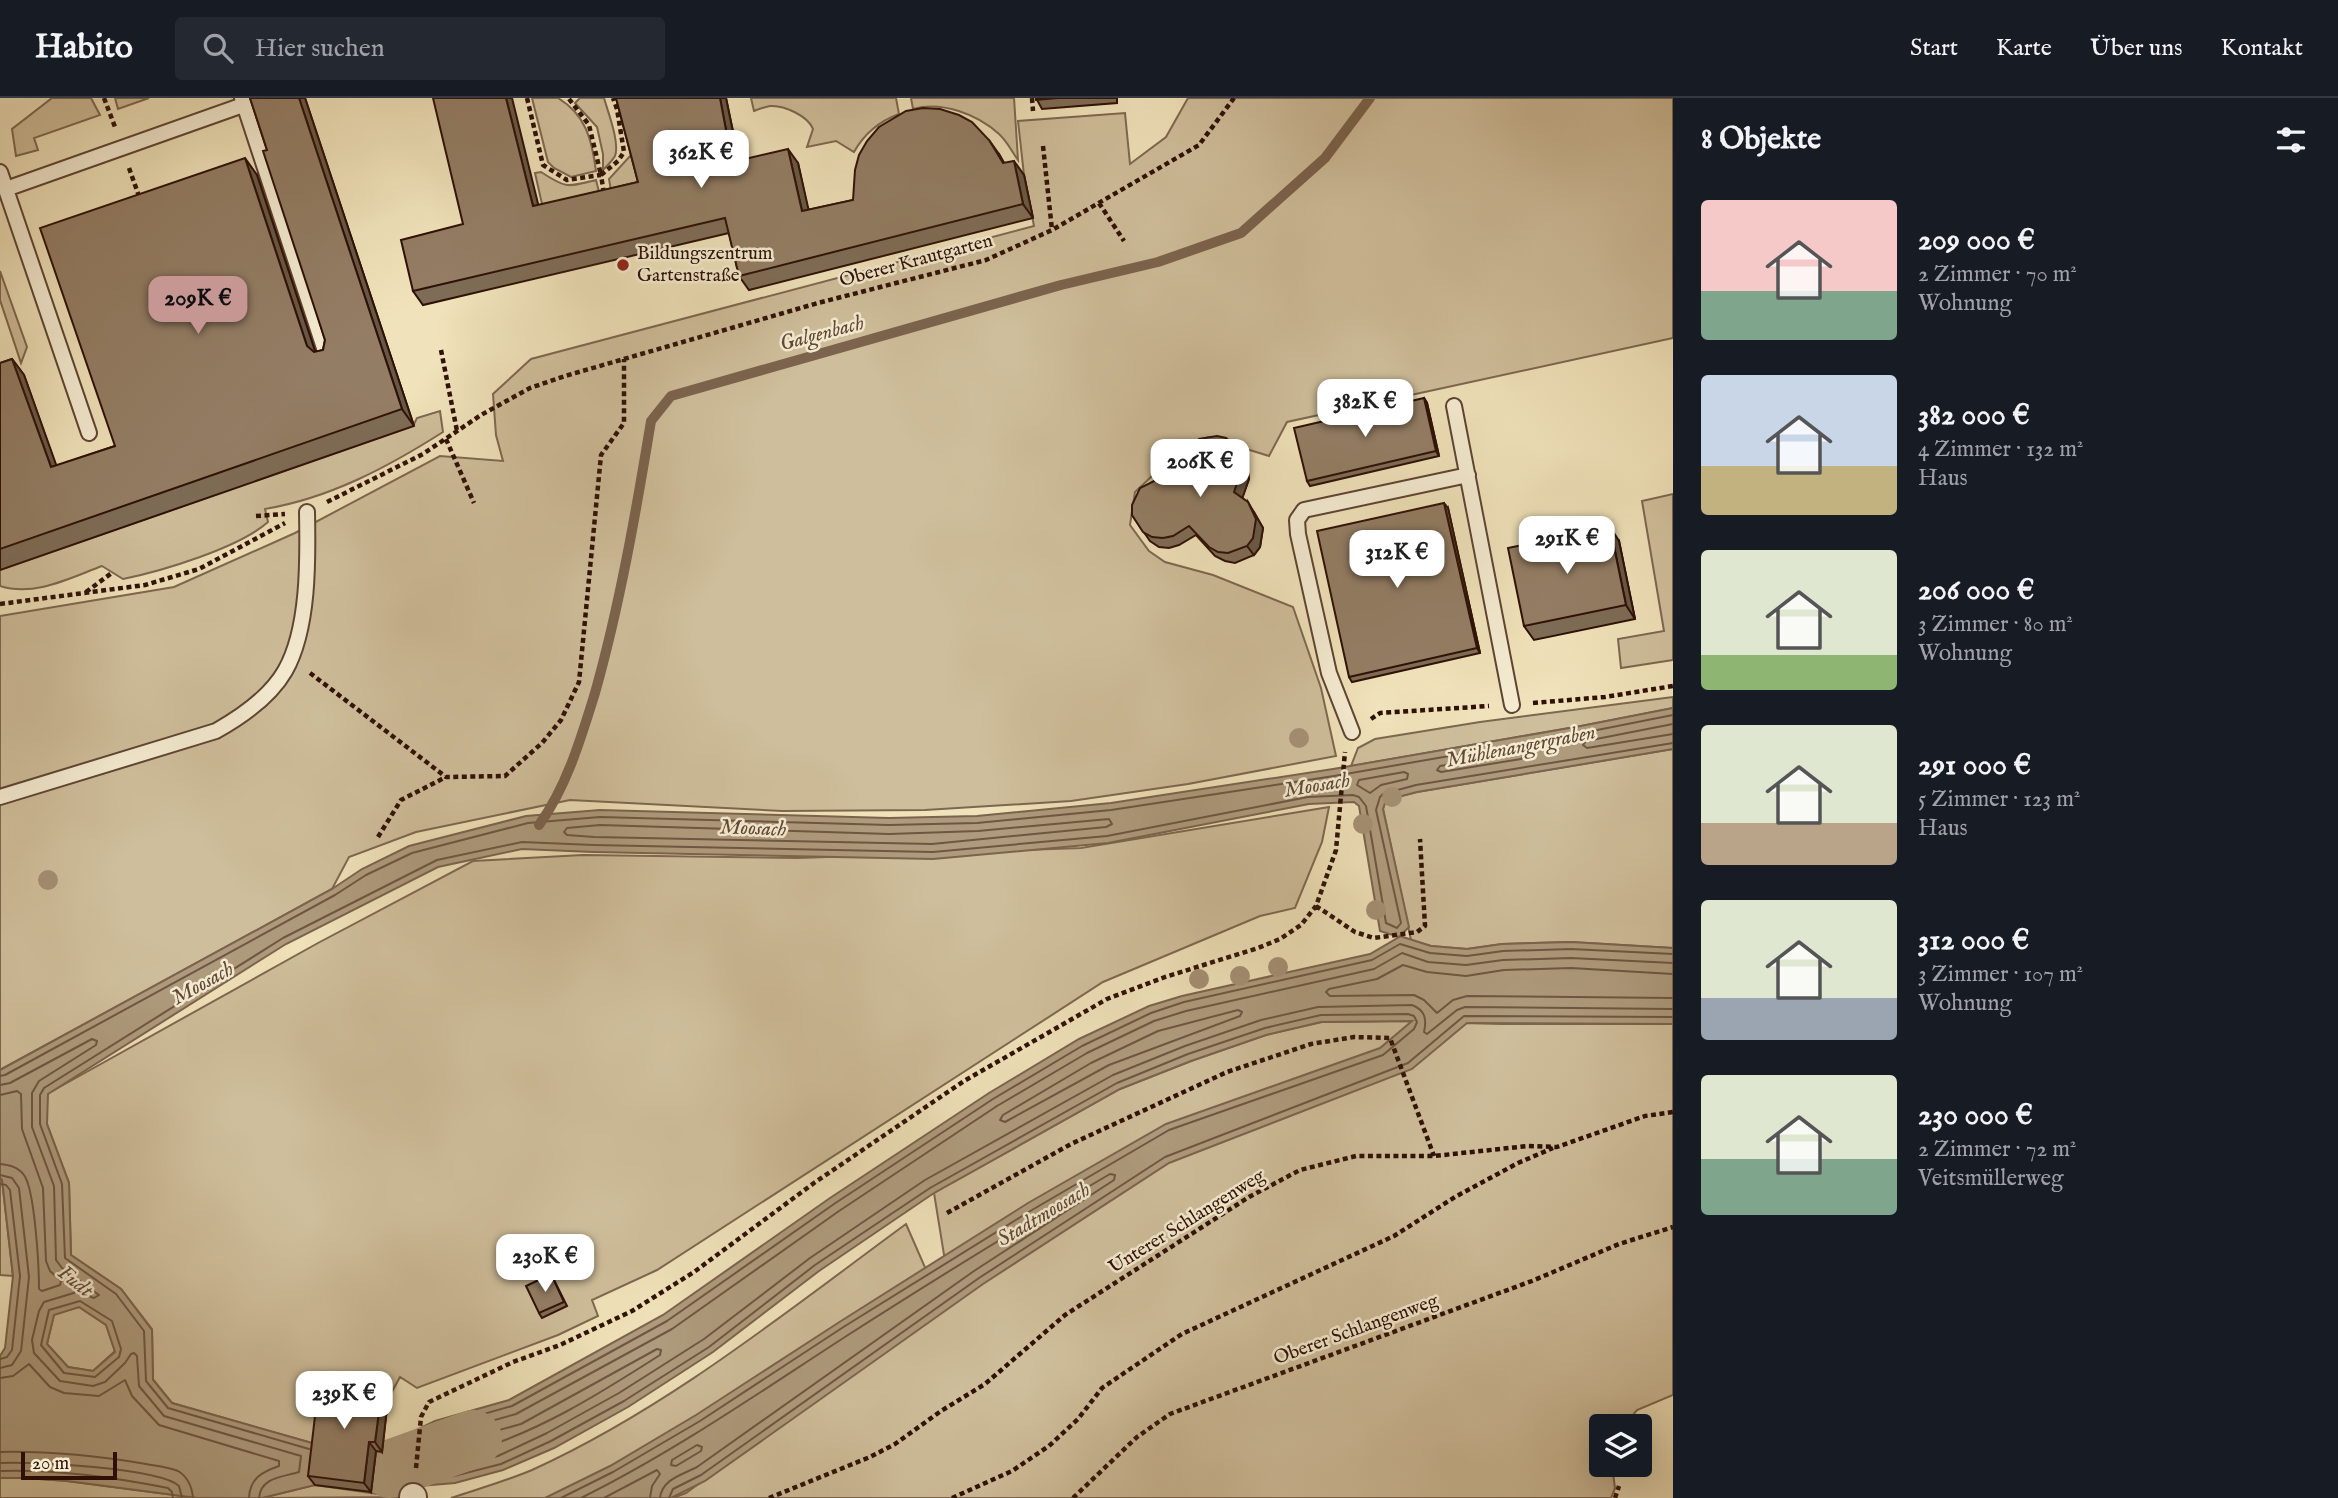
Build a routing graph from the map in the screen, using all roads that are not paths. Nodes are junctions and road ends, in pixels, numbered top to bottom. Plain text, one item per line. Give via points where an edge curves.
1 (244, 101) edge
2 (0, 172) edge
3 (6, 189) junction
4 (328, 360) edge
5 (1454, 406) dead end
6 (89, 433) dead end
7 (1468, 475) junction
8 (307, 512) dead end
9 (1513, 705) dead end
10 (1352, 732) dead end
11 (0, 797) edge

1 - 3 lane
1 - 4 lane
2 - 3 lane
3 - 6 lane
5 - 7 lane
7 - 9 lane
7 - 10 lane via 1304,510 1297,520 1329,673
8 - 11 lane via 308,569 298,638 285,672 265,694 216,731

